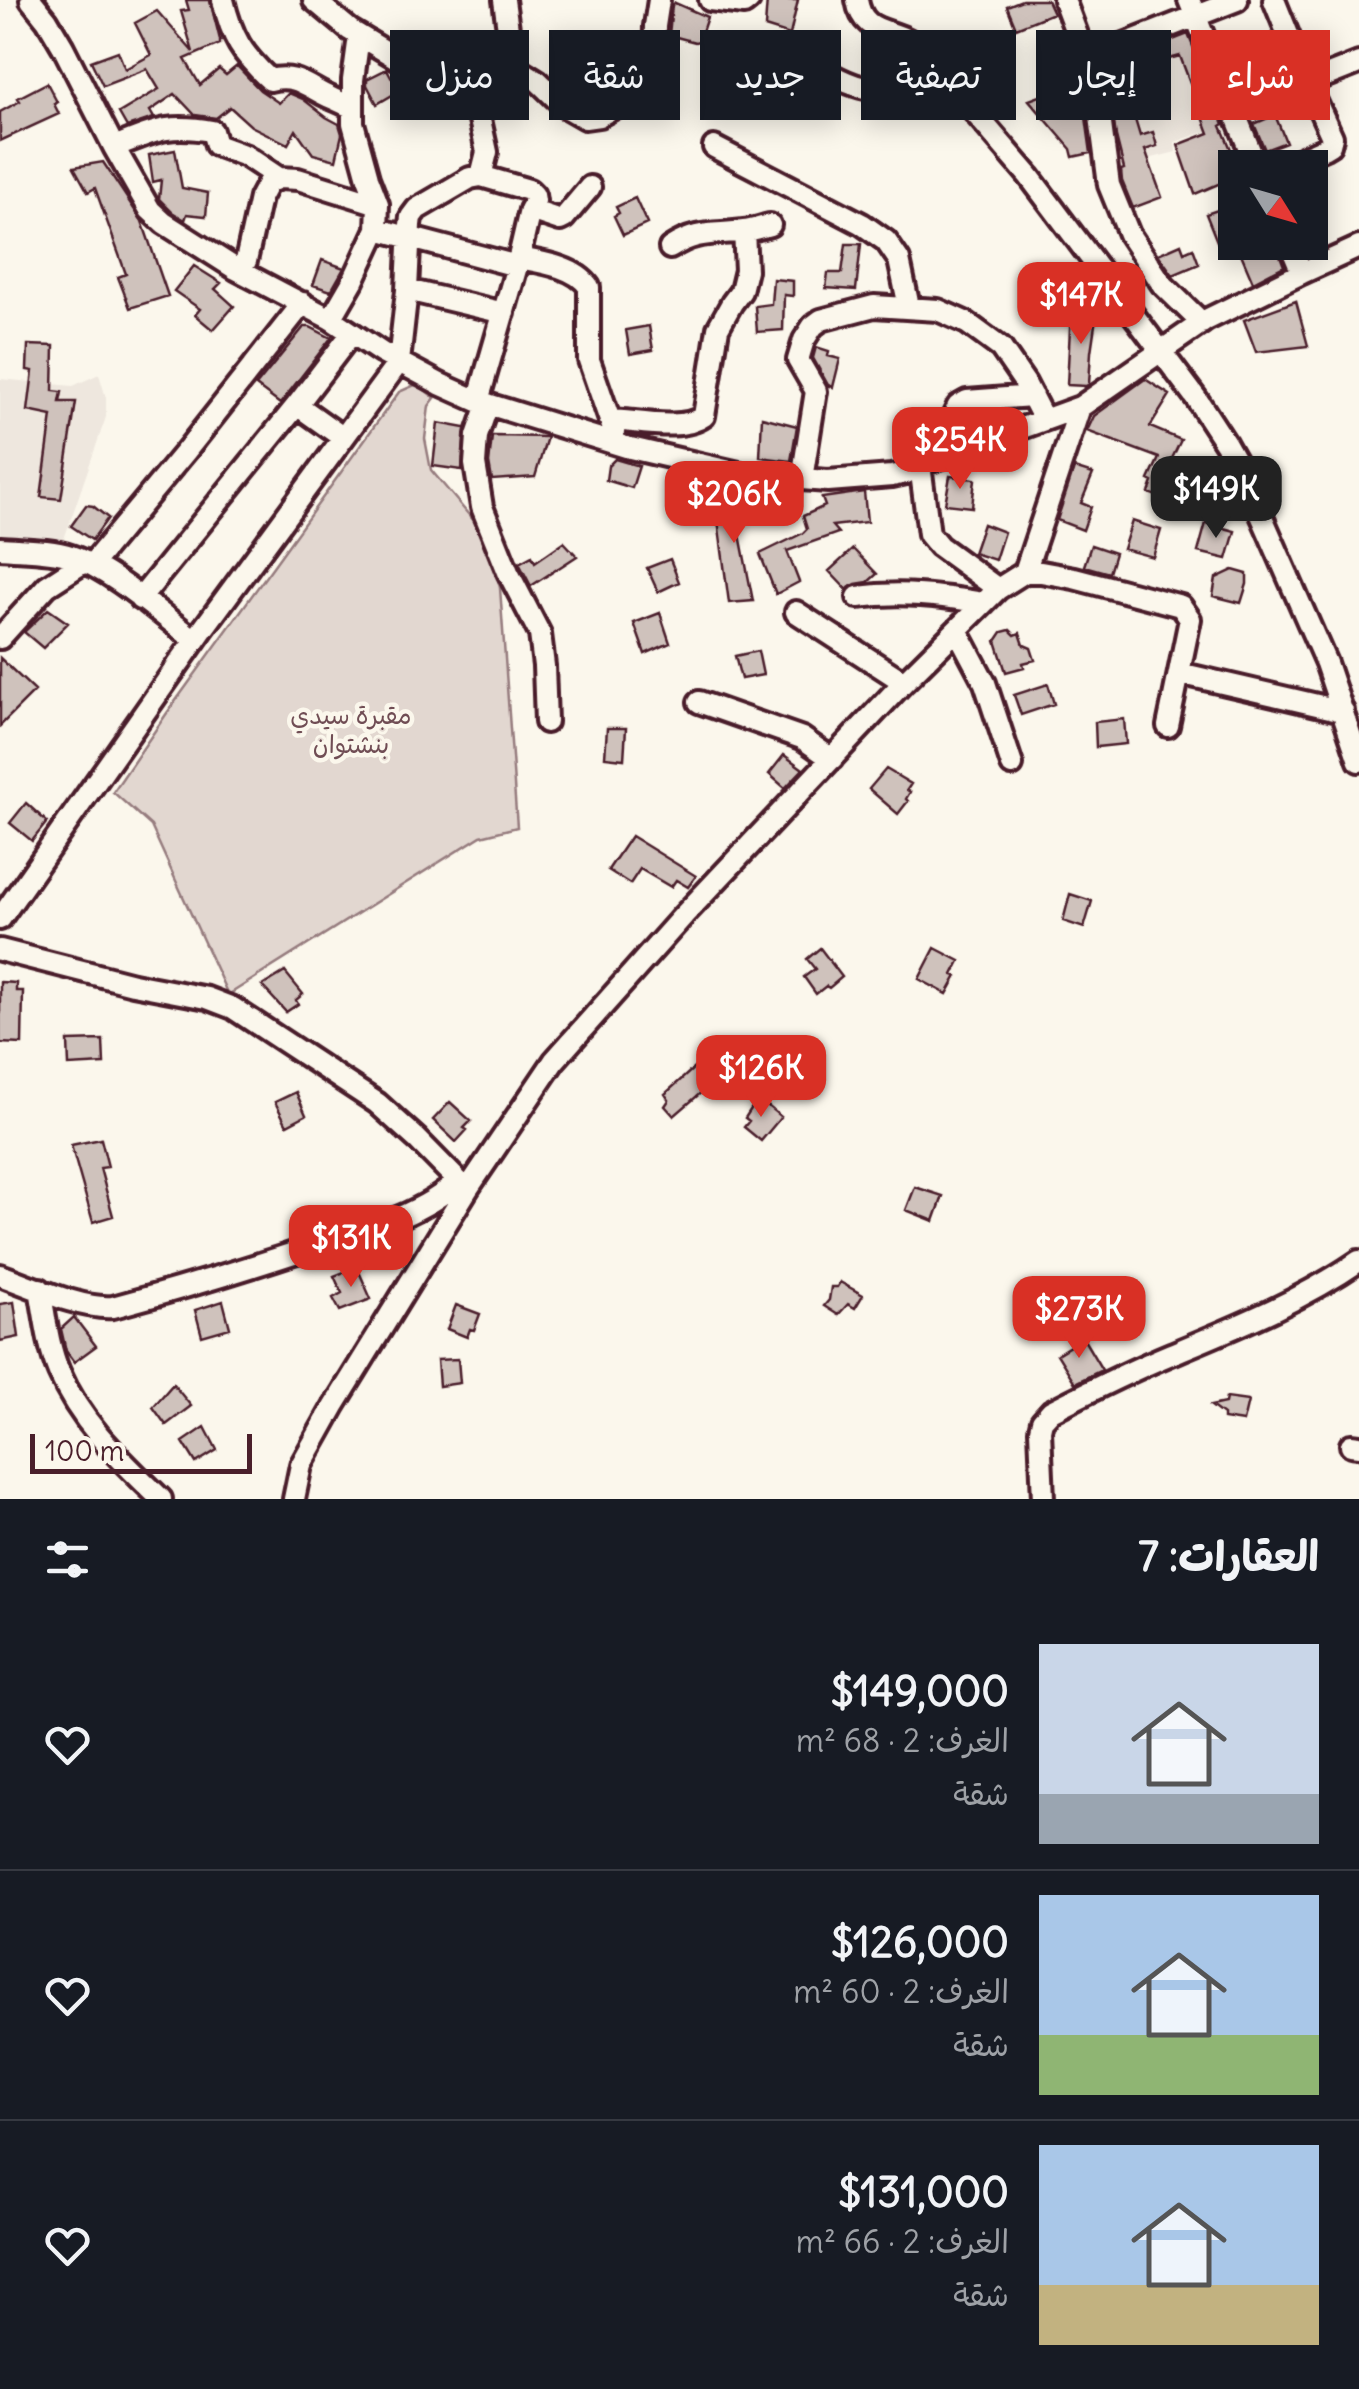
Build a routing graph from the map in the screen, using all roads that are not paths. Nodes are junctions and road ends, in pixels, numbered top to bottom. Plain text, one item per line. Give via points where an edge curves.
1 (223, 0) edge
2 (314, 0) edge
3 (504, 0) edge
4 (659, 0) edge
5 (710, 0) edge
6 (749, 0) edge
7 (857, 0) edge
8 (1064, 0) edge
9 (1237, 0) edge
10 (1274, 0) edge
11 (36, 1) edge
12 (1192, 8) edge
13 (884, 30) edge
14 (1075, 30) edge
15 (1145, 30) edge
16 (1286, 30) edge
17 (359, 36) junction
18 (1359, 63) edge
19 (1330, 75) edge
20 (353, 108) junction
21 (980, 120) edge
22 (1100, 120) edge
23 (1238, 120) edge
24 (1325, 120) edge
25 (114, 147) junction
26 (714, 147) dead end
27 (1250, 150) edge
28 (1321, 150) edge
29 (481, 176) junction
30 (279, 178) junction
31 (590, 186) dead end
32 (378, 204) junction
33 (530, 210) junction
34 (770, 225) dead end
35 (376, 229) junction
36 (744, 232) junction
37 (409, 236) junction
38 (1359, 247) edge
39 (670, 248) dead end
40 (1297, 260) edge
41 (246, 261) dead end
42 (518, 262) junction
43 (1302, 273) junction
44 (407, 290) junction
45 (302, 303) junction
46 (909, 307) junction
47 (504, 312) junction
48 (331, 319) junction
49 (1199, 325) junction
50 (352, 333) junction
51 (1160, 351) junction
52 (399, 362) junction
53 (1032, 396) junction
54 (483, 403) junction
55 (297, 405) junction
56 (1080, 407) junction
57 (611, 420) junction
58 (1044, 420) junction
59 (342, 438) junction
60 (617, 444) junction
61 (954, 453) junction
62 (920, 465) junction
63 (802, 479) junction
64 (0, 548) edge
65 (88, 563) junction
66 (1025, 572) junction
67 (991, 596) junction
68 (858, 597) dead end
69 (140, 599) junction
70 (796, 612) dead end
71 (956, 630) junction
72 (0, 638) edge
73 (195, 640) junction
74 (1179, 673) junction
75 (904, 682) junction
76 (699, 702) dead end
77 (1343, 711) junction
78 (546, 722) dead end
79 (1168, 726) dead end
80 (832, 759) junction
81 (1359, 761) edge
82 (1012, 764) dead end
83 (0, 919) edge
84 (0, 950) edge
85 (463, 1186) junction
86 (1359, 1261) edge
87 (0, 1276) edge
88 (40, 1289) junction
89 (161, 1499) edge
90 (294, 1499) edge
91 (1043, 1499) edge

1 - 20 street via 240,48 270,80 300,80
2 - 17 street
3 - 4 street via 504,60 585,118 646,90 654,74
5 - 6 street
7 - 13 street via 868,23
8 - 14 street
9 - 12 street
10 - 16 street
11 - 25 street
12 - 15 street
17 - 20 street
17 - 29 street via 423,74 480,94 487,152
18 - 19 street
20 - 32 street
21 - 51 street
22 - 49 street via 1108,185 1129,234
23 - 27 street
24 - 28 street via 1332,141
25 - 30 street via 183,126 212,131 216,145
25 - 45 street via 164,223
26 - 46 street via 886,241 899,260
29 - 33 street via 529,190 535,202
29 - 37 street via 417,209
30 - 32 street
30 - 41 street via 260,198
31 - 33 street via 560,220
32 - 35 street
33 - 42 street
34 - 36 street
35 - 37 street
35 - 48 street
36 - 39 street via 698,234
36 - 57 street via 746,270 718,328 704,416 678,425
37 - 42 street
37 - 44 street
38 - 43 street
40 - 43 street
42 - 47 street
42 - 57 street via 587,281 590,360
43 - 49 street
44 - 47 street
44 - 52 street
45 - 48 street
45 - 65 street
46 - 53 street via 938,310 984,335 1001,348
46 - 63 street via 874,306 821,320 804,340 798,360 816,391
47 - 54 street
48 - 50 street
49 - 51 street
50 - 52 street
50 - 55 street
51 - 56 street
51 - 77 street via 1244,476
52 - 54 street
52 - 59 street
53 - 58 street
53 - 61 street via 958,406
54 - 60 street
54 - 78 street via 475,464 482,507 540,634
55 - 59 street
55 - 69 street
56 - 58 street
56 - 66 street
57 - 60 street
58 - 61 street
59 - 73 street
60 - 63 street via 747,475
61 - 62 street
62 - 63 street via 892,476
62 - 67 street via 928,534
64 - 65 street
65 - 69 street
65 - 72 street via 47,586
66 - 67 street
66 - 74 street via 1181,606 1190,619
67 - 68 street
67 - 71 street
69 - 73 street
70 - 75 street
71 - 75 street
71 - 82 street via 985,683
73 - 83 street
74 - 77 street
74 - 79 street
75 - 80 street
76 - 80 street via 802,738
77 - 81 street
80 - 85 street via 554,1061
84 - 85 street via 233,1008 377,1103
85 - 88 street via 356,1232 113,1307
85 - 90 street via 301,1465
86 - 91 street via 1304,1295 1051,1411 1040,1430
87 - 88 street
88 - 89 street via 50,1346 72,1400

